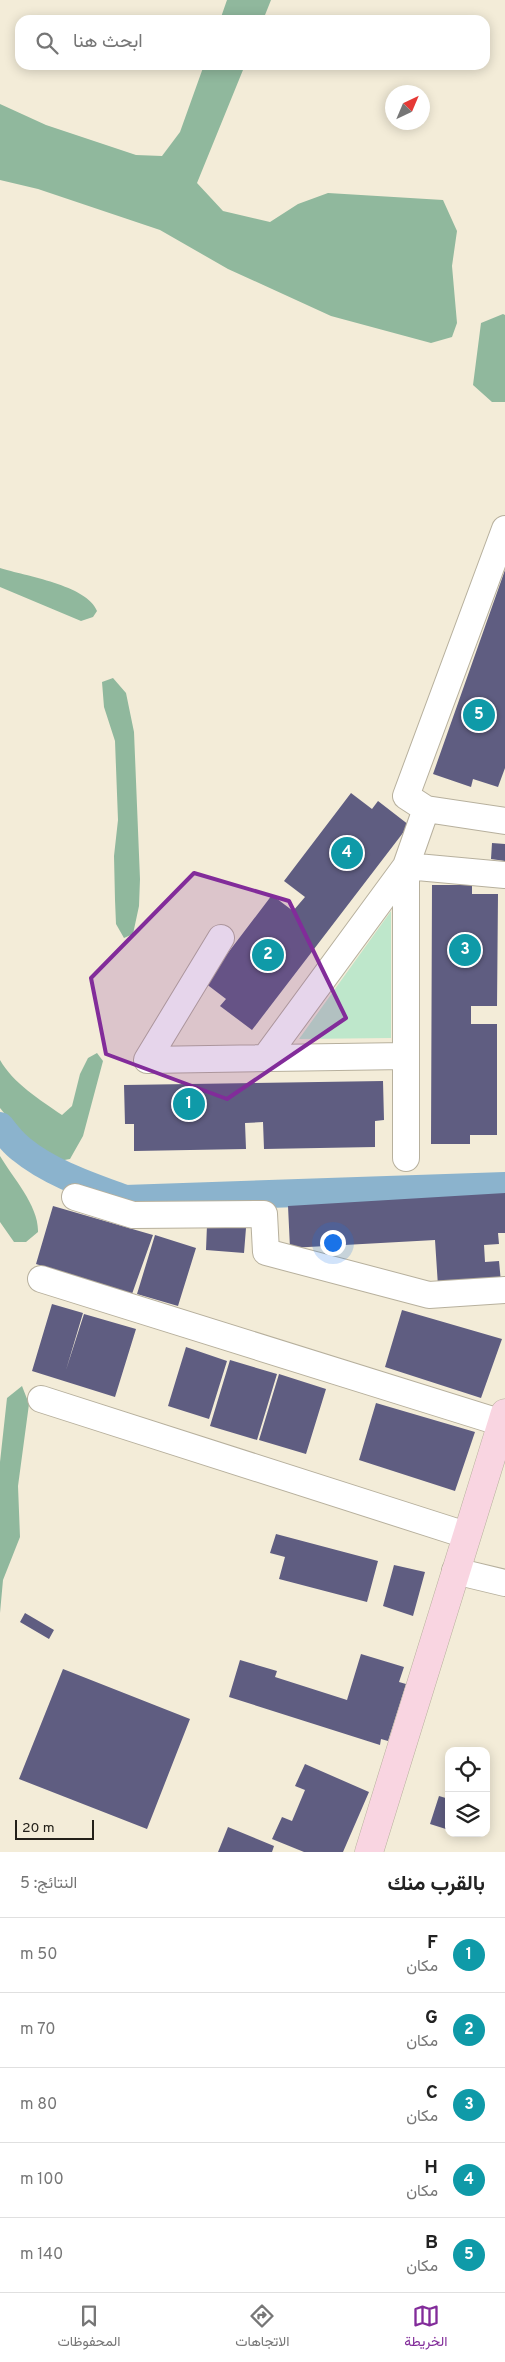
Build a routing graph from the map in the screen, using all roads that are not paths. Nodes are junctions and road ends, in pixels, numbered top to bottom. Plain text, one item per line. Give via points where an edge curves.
1 (505, 529) edge
2 (426, 810) junction
3 (505, 821) edge
4 (406, 866) junction
5 (505, 874) edge
6 (221, 938) dead end
7 (405, 1056) junction
8 (265, 1058) junction
9 (406, 1158) dead end
10 (76, 1197) dead end
11 (41, 1279) dead end
12 (505, 1290) edge
13 (41, 1399) dead end
14 (503, 1418) edge
15 (466, 1535) junction
16 (455, 1572) junction
17 (505, 1583) edge
18 (369, 1852) edge

1 - 2 street via 406,796
2 - 3 street
2 - 4 street
4 - 5 street
4 - 7 street
4 - 8 street
6 - 8 street via 147,1060
7 - 8 street
7 - 9 street
10 - 12 street via 133,1215 264,1214 266,1252 429,1295
11 - 14 street
13 - 15 street
14 - 15 main road
15 - 16 main road
16 - 17 street
16 - 18 main road

